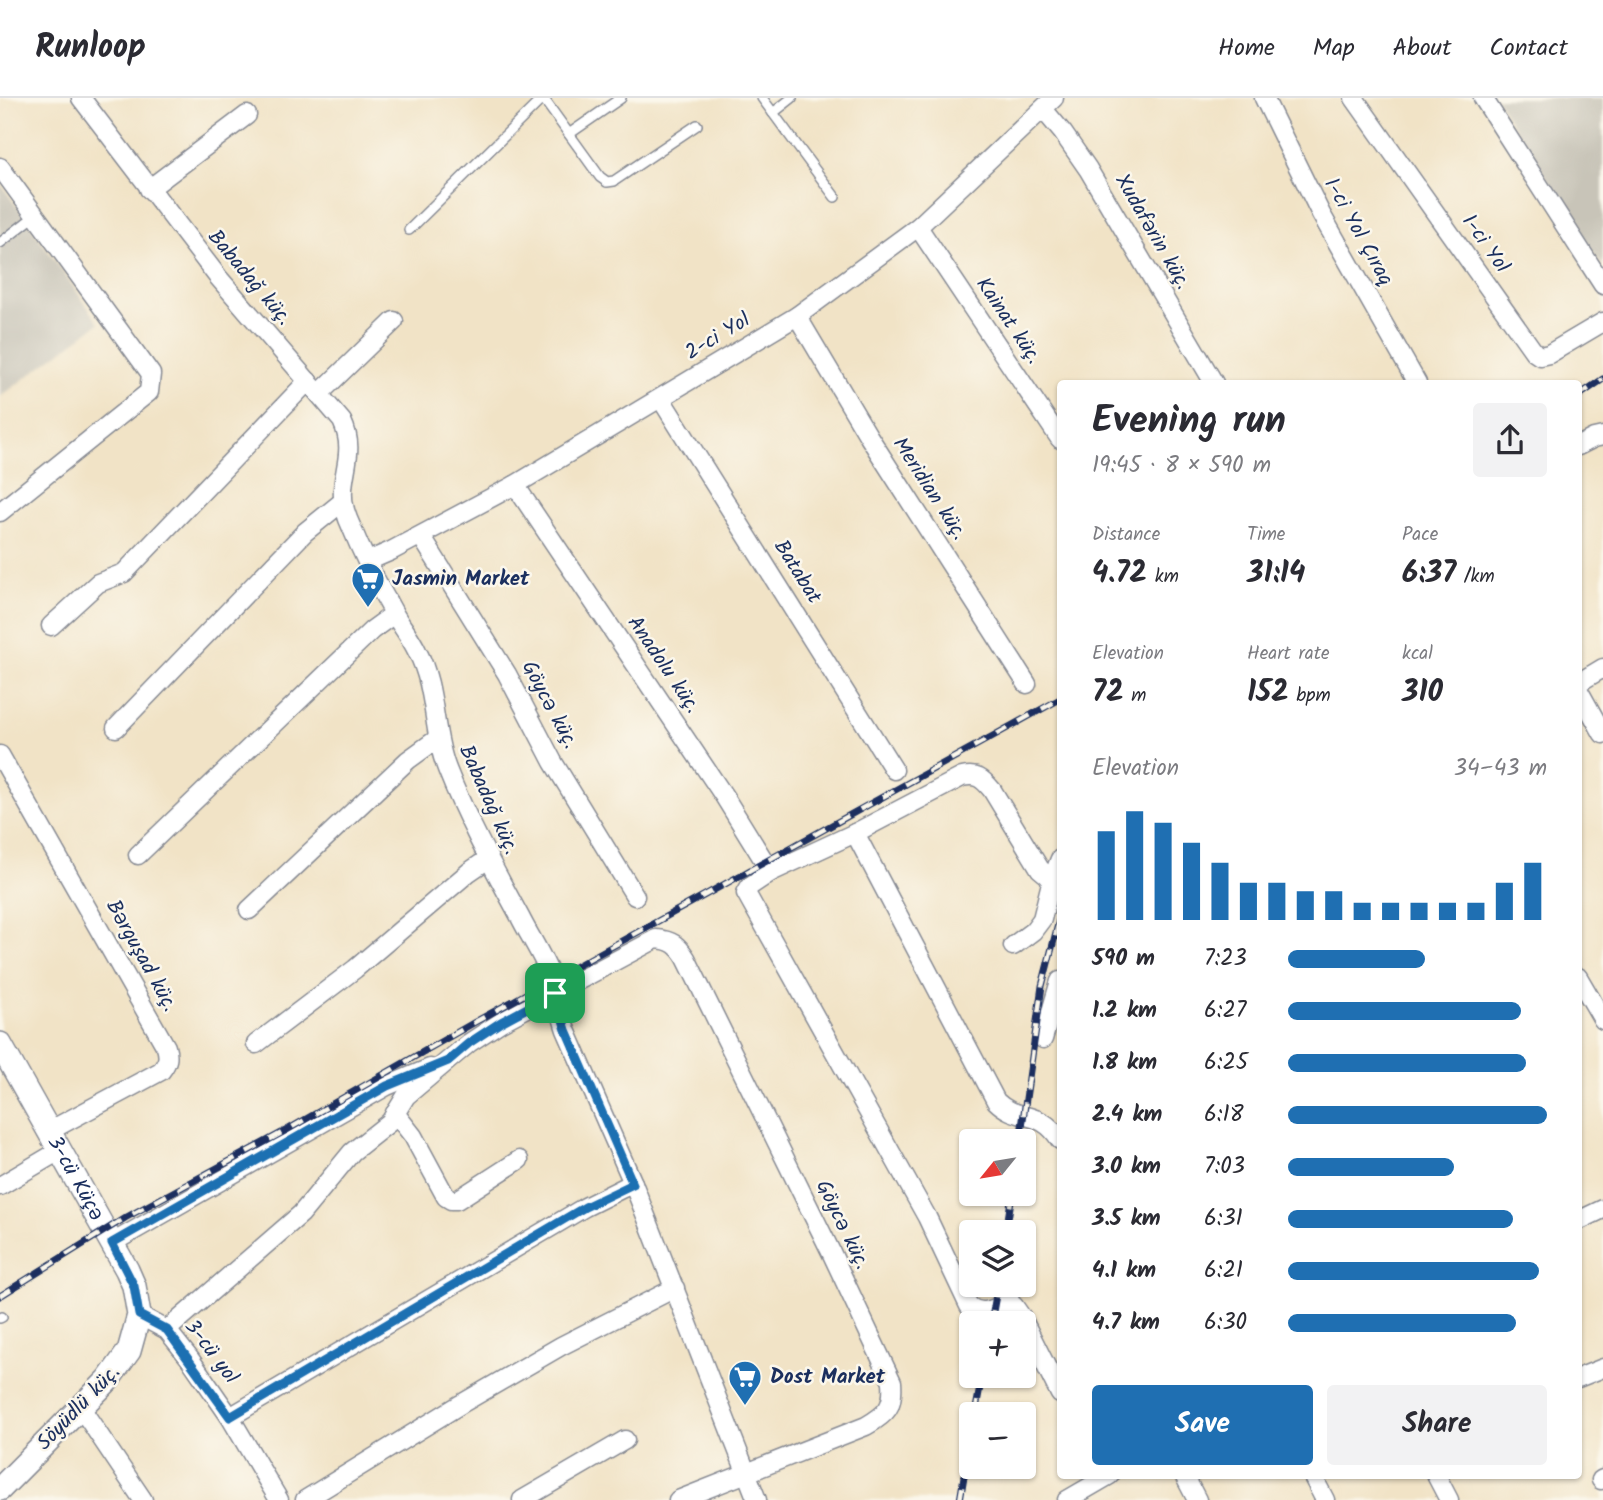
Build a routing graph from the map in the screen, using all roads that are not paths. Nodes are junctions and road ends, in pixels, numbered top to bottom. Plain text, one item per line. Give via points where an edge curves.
1 (81, 98) edge
2 (543, 98) edge
3 (621, 98) edge
4 (762, 98) edge
5 (792, 98) edge
6 (1264, 98) edge
7 (1354, 98) edge
8 (1483, 98) edge
9 (1048, 104) edge
10 (773, 113) junction
11 (247, 115) dead end
12 (697, 125) dead end
13 (569, 134) junction
14 (0, 167) edge
15 (149, 189) junction
16 (835, 197) dead end
17 (36, 215) junction
18 (918, 227) junction
19 (409, 230) dead end
20 (0, 243) edge
21 (1603, 285) edge
22 (797, 316) junction
23 (394, 321) dead end
24 (1603, 323) edge
25 (1212, 380) edge
26 (1415, 380) edge
27 (314, 388) junction
28 (661, 398) junction
29 (1057, 435) edge
30 (1603, 436) edge
31 (1582, 444) edge
32 (515, 485) junction
33 (342, 502) junction
34 (0, 512) edge
35 (421, 536) junction
36 (368, 561) junction
37 (394, 614) junction
38 (51, 626) dead end
39 (1603, 668) edge
40 (1582, 681) edge
41 (1027, 684) dead end
42 (1582, 696) edge
43 (116, 728) dead end
44 (1603, 734) edge
45 (437, 739) junction
46 (0, 755) edge
47 (894, 770) dead end
48 (855, 833) junction
49 (138, 855) dead end
50 (488, 859) junction
51 (1057, 866) edge
52 (771, 872) junction
53 (1052, 879) junction
54 (635, 896) dead end
55 (249, 910) dead end
56 (1013, 946) dead end
57 (1582, 984) edge
58 (1057, 991) edge
59 (555, 993) junction
60 (1603, 1020) edge
61 (1043, 1039) dead end
62 (256, 1044) dead end
63 (3, 1058) edge
64 (448, 1061) junction
65 (395, 1113) junction
66 (1057, 1136) edge
67 (54, 1141) junction
68 (519, 1160) dead end
69 (633, 1184) junction
70 (0, 1186) edge
71 (1603, 1209) edge
72 (1582, 1219) edge
73 (112, 1243) junction
74 (959, 1286) edge
75 (675, 1288) junction
76 (965, 1297) edge
77 (1004, 1297) edge
78 (1011, 1297) edge
79 (139, 1315) junction
80 (167, 1330) junction
81 (1603, 1368) edge
82 (1582, 1376) edge
83 (1057, 1389) edge
84 (81, 1408) junction
85 (230, 1417) junction
86 (625, 1440) dead end
87 (747, 1472) junction
88 (1103, 1479) edge
89 (1186, 1479) edge
90 (1314, 1479) edge
91 (1438, 1479) edge
92 (0, 1489) edge
93 (143, 1500) edge
94 (279, 1500) edge
95 (305, 1500) edge
96 (522, 1500) edge
97 (678, 1500) edge
98 (757, 1500) edge
99 (1068, 1500) edge
100 (1198, 1500) edge
101 (1325, 1500) edge
102 (1449, 1500) edge

1 - 15 street, Babadağ küç.
2 - 13 lane
2 - 19 lane
3 - 13 lane
4 - 10 lane
5 - 10 lane
6 - 26 street, 1-ci Yol Çıraq via 1321,214
7 - 24 street, 1-ci Yol via 1534,352 1549,354
8 - 21 street
9 - 18 street, 2-ci Yol
9 - 25 street, Xudafərin küç.
10 - 16 lane
11 - 15 street
12 - 13 lane via 607,182
14 - 17 street
15 - 27 street, Babadağ küç.
17 - 20 lane
17 - 34 street via 151,374 149,392
18 - 22 street, 2-ci Yol
18 - 29 street, Kainat küç.
22 - 28 street, 2-ci Yol
22 - 41 street, Meridian küç.
23 - 27 street
27 - 33 street, Babadağ küç. via 348,434
27 - 38 street via 124,573 98,583
28 - 32 street, 2-ci Yol
28 - 47 street, Batabat
30 - 31 street
32 - 35 street, 2-ci Yol
32 - 52 street, Anadolu küç.
33 - 36 street, Babadağ küç.
33 - 43 street via 305,532
35 - 36 street, 2-ci Yol
35 - 54 street, Göycə küç.
36 - 37 street, Babadağ küç.
37 - 45 street, Babadağ küç. via 426,671
37 - 49 street
39 - 40 street
42 - 44 street
45 - 50 street, Babadağ küç.
45 - 55 street via 408,760
46 - 67 street, Bərguşad küç. via 168,1056 161,1071
48 - 52 street
48 - 53 street via 962,777 975,775 992,790 1040,869
48 - 66 street via 996,1101 1003,1108 1046,1122
50 - 59 street, Babadağ küç. via 547,969
50 - 62 street
51 - 53 street
52 - 74 street via 746,893 920,1206
53 - 56 street via 1042,919
57 - 60 street
58 - 61 street
59 - 64 street via 501,1022
59 - 69 street, Babadağ küç. via 566,1030
59 - 87 street, Göycə küç. via 656,939 678,947 892,1382 893,1398 878,1419
63 - 67 street, 3-cü Küçə
64 - 65 street via 406,1096
64 - 73 street via 387,1086
65 - 68 street via 451,1200
65 - 80 street via 352,1152 301,1214
67 - 70 street
67 - 73 street, 3-cü Küçə
69 - 75 street, Babadağ küç.
69 - 85 street via 585,1207
71 - 72 street
73 - 79 street, 3-cü Küçə via 134,1286
75 - 87 street, Babadağ küç.
75 - 95 street via 561,1346
76 - 77 street via 969,1306 983,1312
78 - 83 street
79 - 80 street, 3-cü yol
79 - 84 street, Söyüdlü küç. via 121,1364
80 - 85 street, 3-cü yol
81 - 82 street
84 - 92 street, Söyüdlü küç.
84 - 93 street
85 - 94 street, 3-cü yol
86 - 96 street
87 - 97 street, Göycə küç.
87 - 98 street, Babadağ küç.
88 - 99 street
89 - 100 street
90 - 101 street
91 - 102 street

